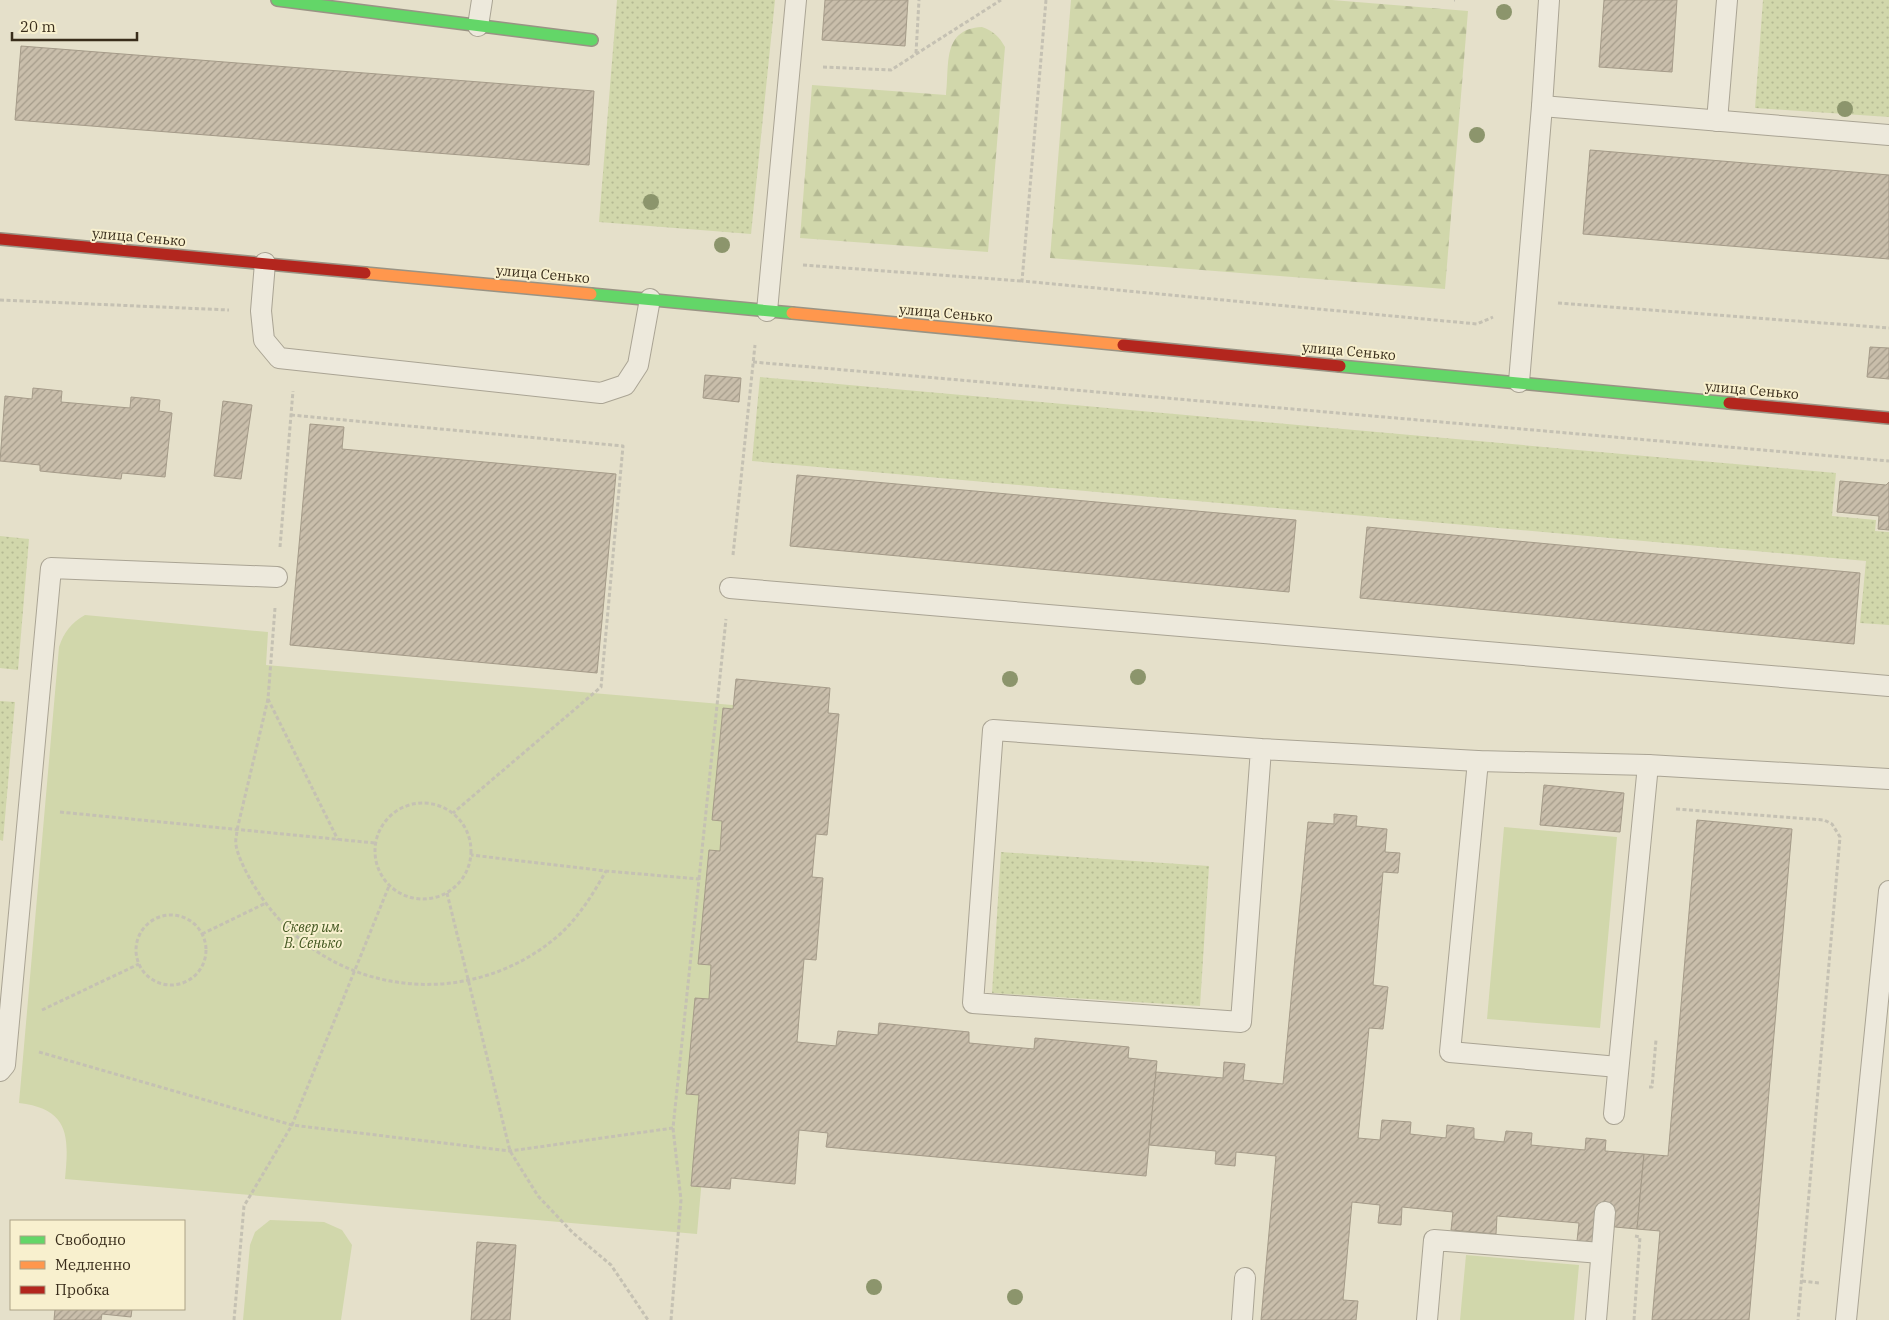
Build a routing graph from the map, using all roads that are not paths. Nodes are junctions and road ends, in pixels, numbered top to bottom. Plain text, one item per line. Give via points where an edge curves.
1 (277, 0) edge
2 (482, 0) edge
3 (796, 0) edge
4 (1549, 0) edge
5 (1727, 0) edge
6 (478, 26) junction
7 (592, 40) dead end
8 (1542, 106) junction
9 (1717, 121) junction
10 (1889, 135) edge
11 (0, 240) edge
12 (265, 263) junction
13 (650, 299) junction
14 (767, 311) junction
15 (1519, 382) junction
16 (1889, 418) edge
17 (277, 577) dead end
18 (730, 588) dead end
19 (1889, 686) edge
20 (1261, 749) junction
21 (1478, 762) junction
22 (1648, 765) junction
23 (1889, 779) edge
24 (1889, 891) edge
25 (0, 1071) edge
26 (1617, 1076) junction
27 (1614, 1114) dead end
28 (1605, 1212) dead end
29 (1601, 1253) junction
30 (1245, 1278) dead end
31 (1242, 1320) edge
32 (1427, 1320) edge
33 (1596, 1320) edge
34 (1846, 1320) edge

1 - 6 street
2 - 6 lane
3 - 14 lane
4 - 8 lane
5 - 9 lane
6 - 7 street
8 - 9 lane
8 - 15 lane
9 - 10 lane
11 - 12 street, улица Сенько
12 - 13 street, улица Сенько
12 - 13 lane via 261,311 264,340 280,358 602,393 624,385 638,365
13 - 14 street, улица Сенько
14 - 15 street, улица Сенько
15 - 16 street, улица Сенько
17 - 25 lane via 51,568 5,1065
18 - 19 lane
20 - 20 lane via 1241,1022 973,1003 993,730
20 - 21 lane
21 - 22 lane
21 - 26 lane via 1450,1052
22 - 23 lane
22 - 26 lane
24 - 34 lane
26 - 27 lane
28 - 29 lane
29 - 32 lane via 1434,1240
29 - 33 lane
30 - 31 lane

